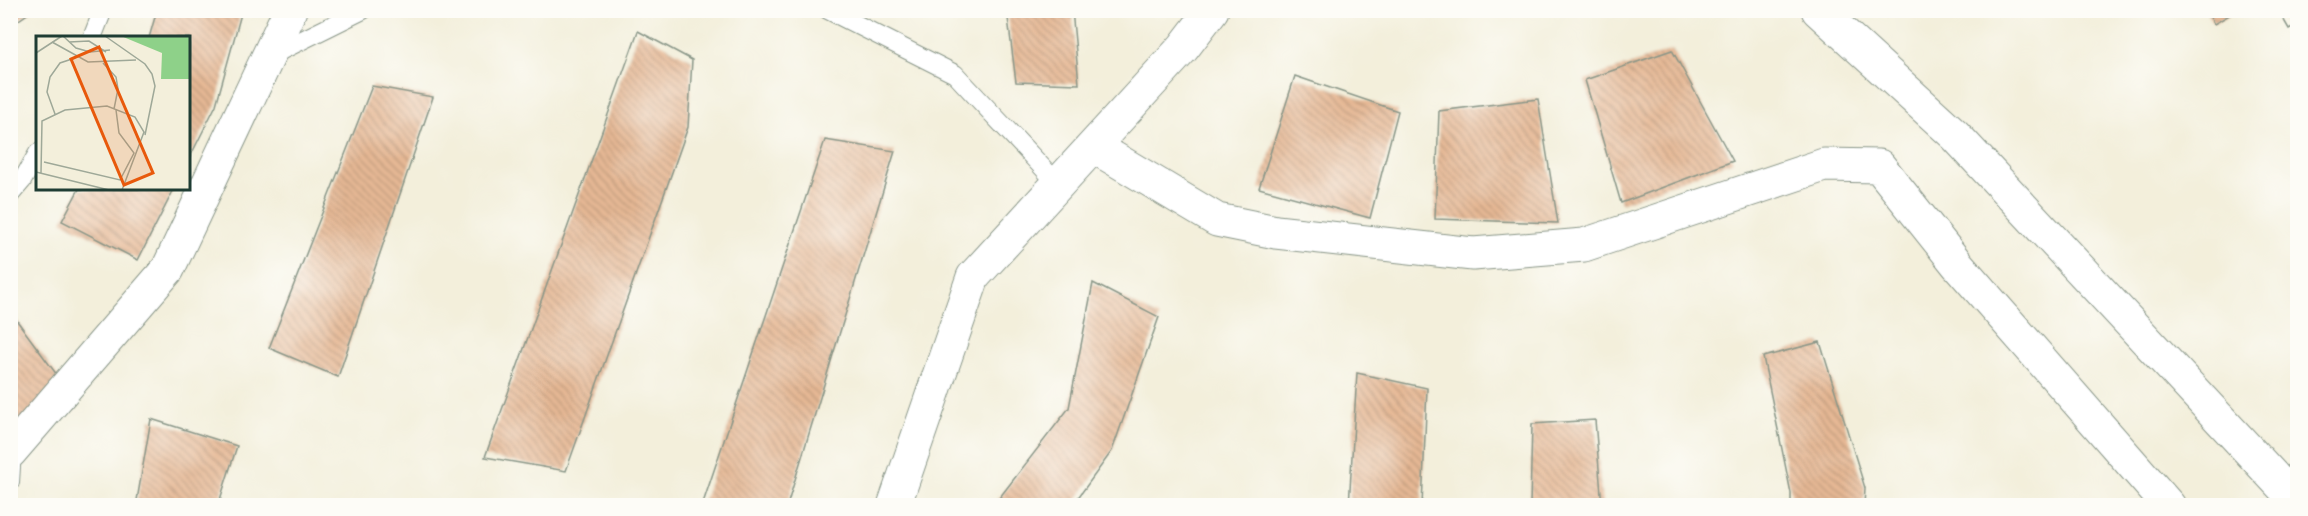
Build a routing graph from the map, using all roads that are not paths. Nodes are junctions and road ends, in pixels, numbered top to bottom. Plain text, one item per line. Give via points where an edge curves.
1 (103, 10) edge
2 (290, 10) edge
3 (363, 10) edge
4 (828, 10) edge
5 (1212, 10) edge
6 (1818, 10) edge
7 (93, 36) edge
8 (268, 57) junction
9 (1093, 146) junction
10 (36, 157) edge
11 (1058, 184) junction
12 (10, 195) edge
13 (11, 462) edge
14 (2298, 503) edge
15 (894, 506) edge
16 (2169, 506) edge

1 - 7 lane
2 - 8 street
3 - 8 lane
4 - 11 lane via 955,74
5 - 9 street via 1183,48
6 - 14 street via 1955,135
8 - 13 street via 168,269
9 - 11 street
9 - 16 street via 1217,220 1276,232 1473,254 1584,245 1824,165 1879,166 1958,265
10 - 12 lane
11 - 15 street via 973,277

